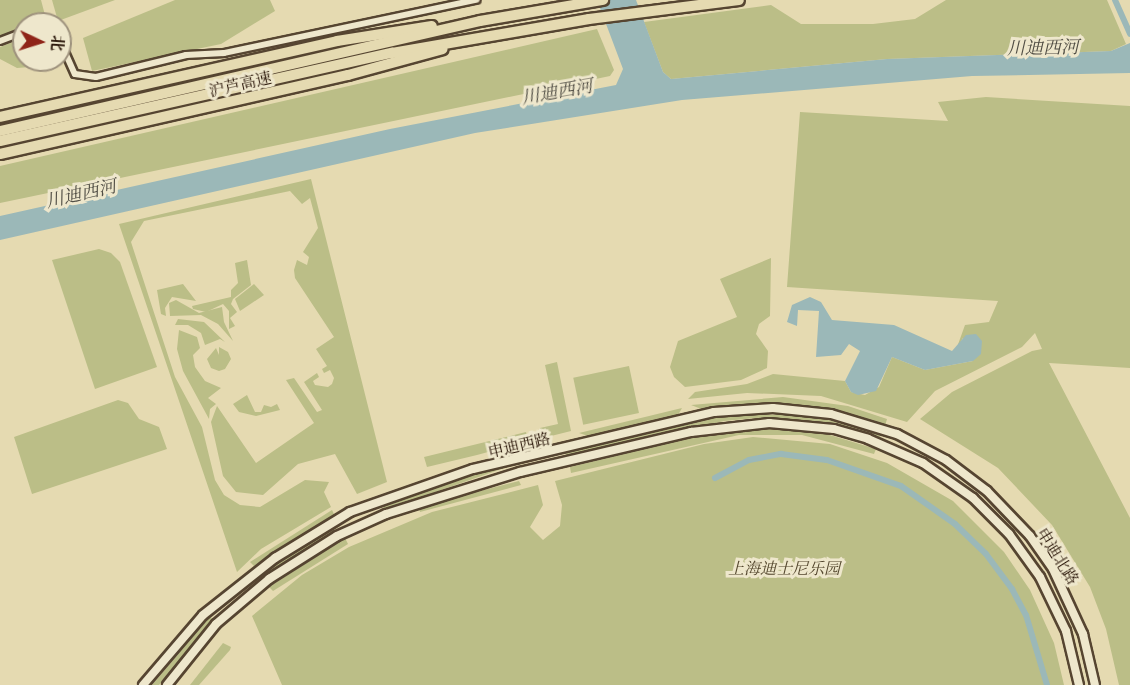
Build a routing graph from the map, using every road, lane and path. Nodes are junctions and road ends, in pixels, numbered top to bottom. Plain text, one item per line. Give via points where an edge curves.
1 (476, 0) edge
2 (603, 0) edge
3 (739, 0) edge
4 (480, 21) junction
5 (486, 37) junction
6 (72, 67) edge
7 (142, 85) junction
8 (0, 109) edge
9 (0, 117) edge
10 (0, 130) edge
11 (0, 141) edge
12 (0, 156) edge
13 (958, 467) joint
14 (949, 479) joint
15 (143, 685) edge
16 (167, 685) edge
17 (1079, 685) edge
18 (1095, 685) edge

1 - 6 street via 224,53 186,55 96,77 75,74
2 - 4 highway, 沪芦高速
3 - 5 highway, 沪芦高速
4 - 7 highway, 沪芦高速 via 358,37
4 - 10 highway, 沪芦高速
5 - 11 highway, 沪芦高速 via 392,53
5 - 12 highway, 沪芦高速 via 348,75
7 - 8 highway via 26,108
7 - 9 highway, 沪芦高速
13 - 15 street, 申迪西路 via 873,425 819,412 773,408 714,412 473,469 350,512 275,558 198,620
13 - 18 street, 申迪北路 via 1005,508 1053,569 1083,634
14 - 16 street, 申迪西路 via 904,453 852,434 769,423 691,432 517,473 405,506 313,550 269,579 216,624
14 - 17 street, 申迪北路 via 1001,525 1040,577 1066,631

